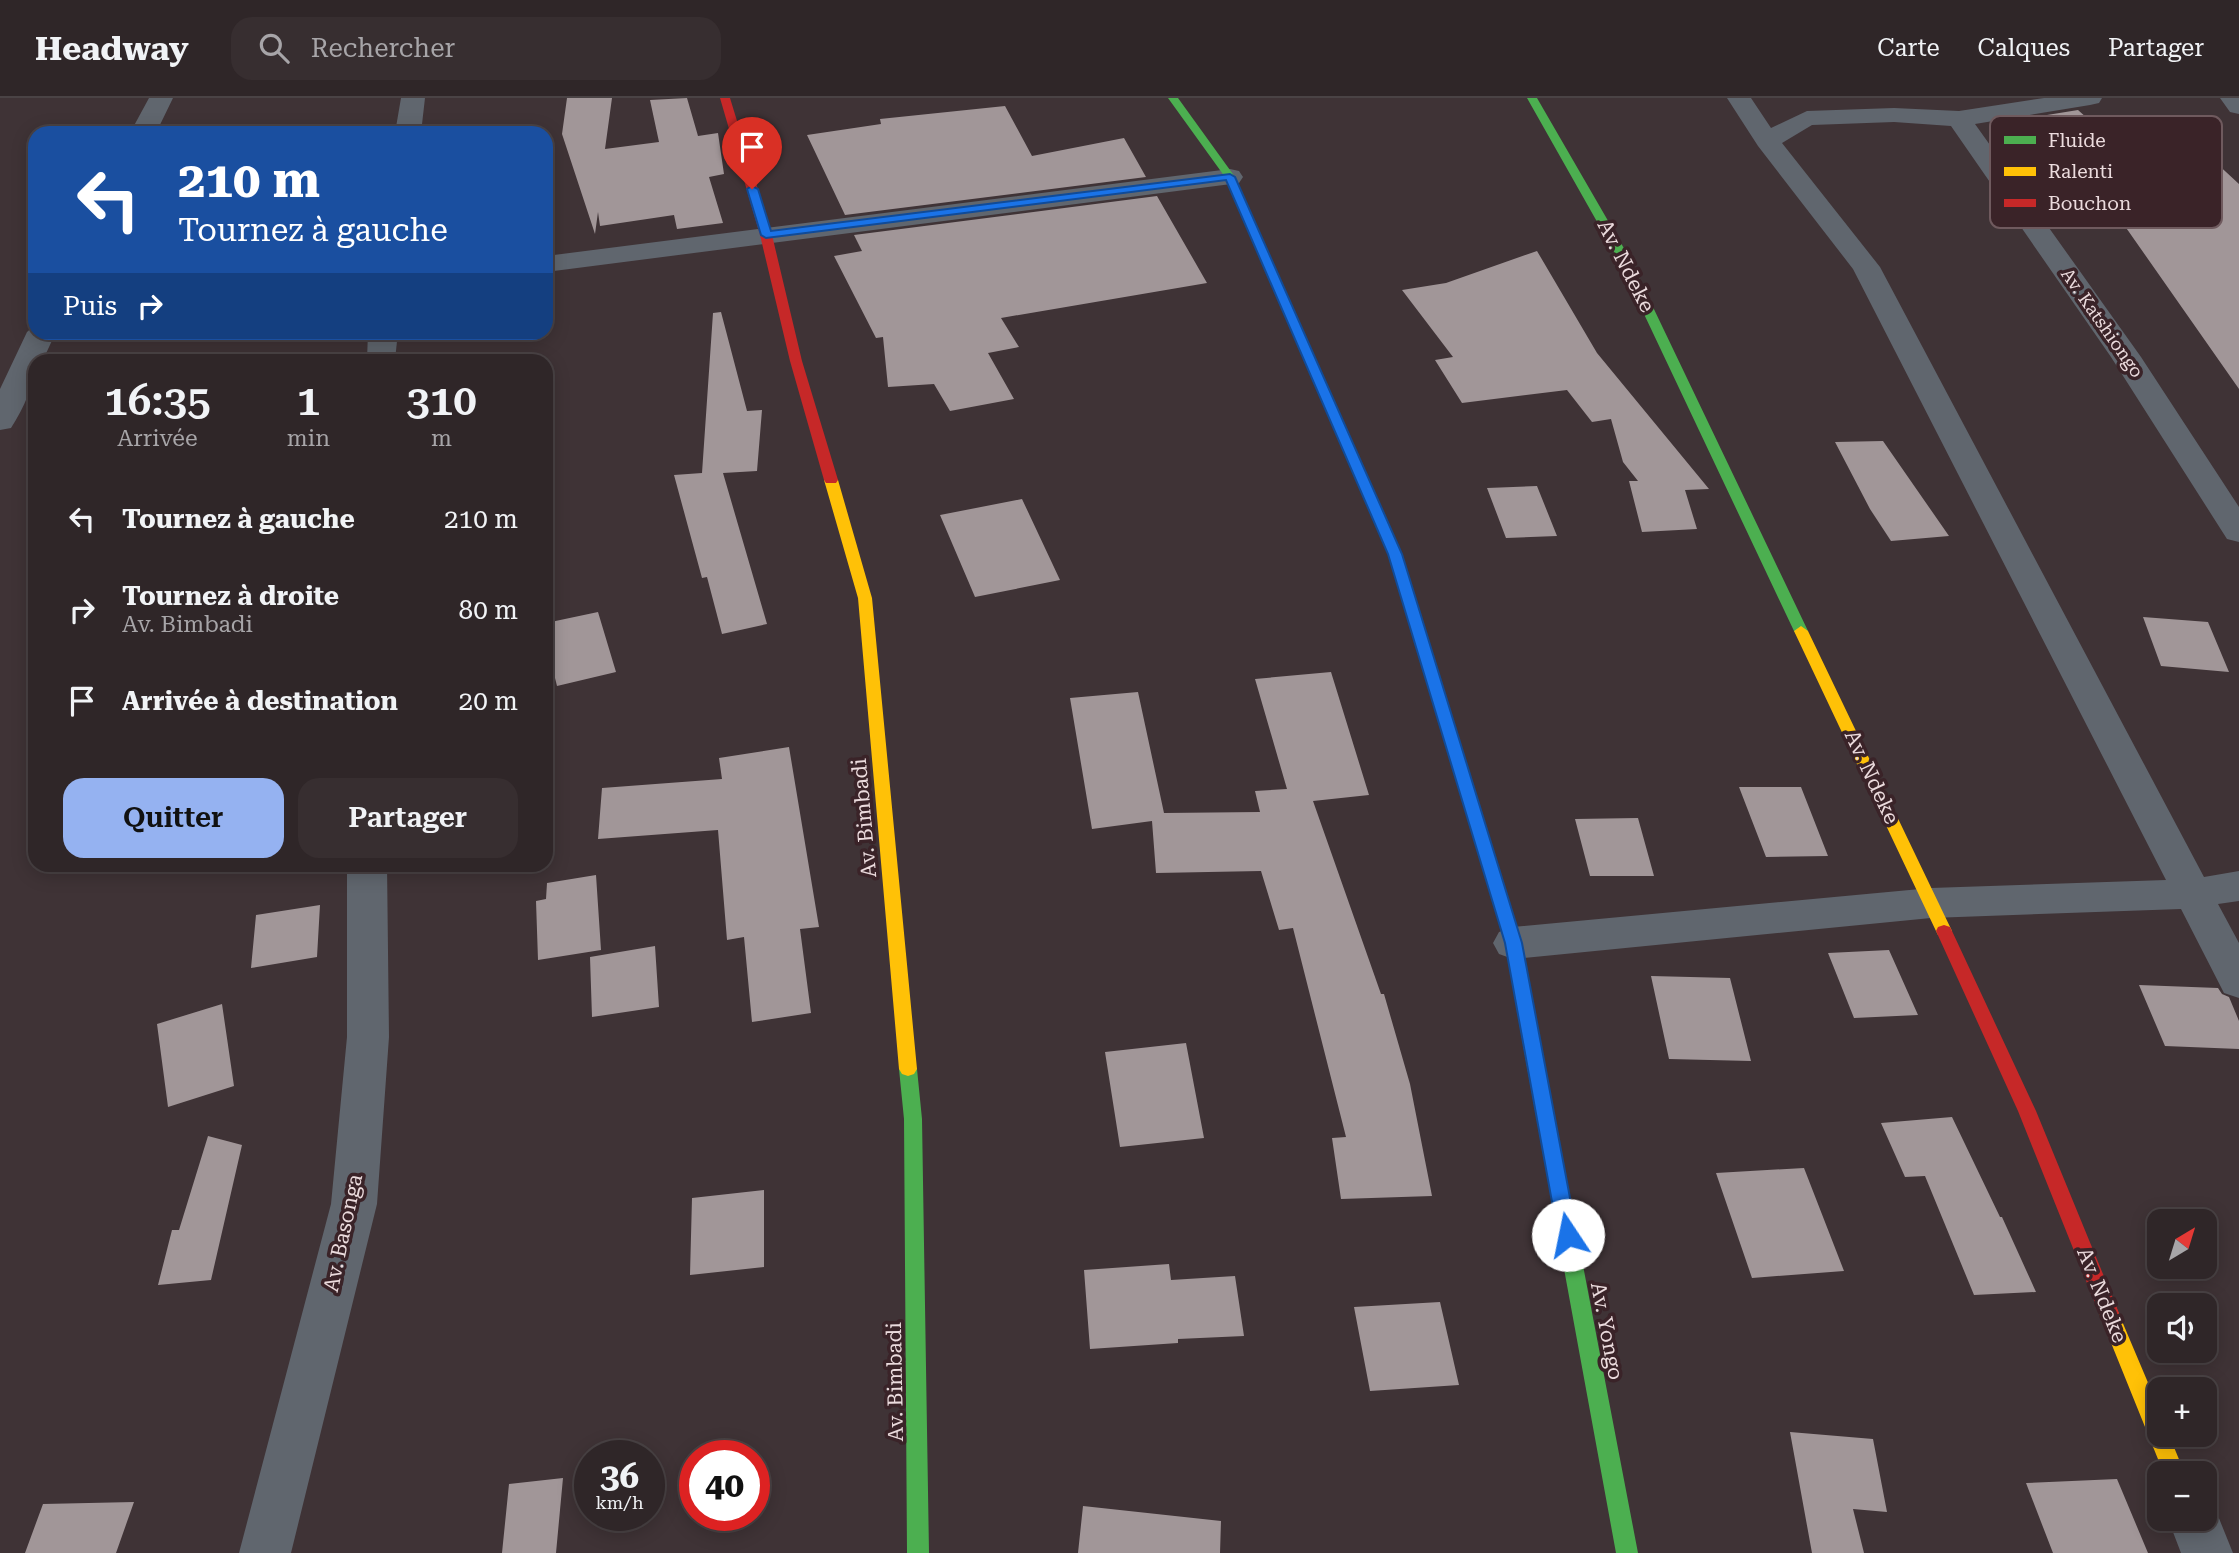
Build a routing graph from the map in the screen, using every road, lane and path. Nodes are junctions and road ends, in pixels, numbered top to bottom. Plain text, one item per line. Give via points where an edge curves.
1 (160, 98) edge
2 (413, 98) edge
3 (725, 98) edge
4 (1173, 98) edge
5 (1532, 98) edge
6 (1739, 98) edge
7 (2090, 98) edge
8 (2232, 98) edge
9 (2239, 107) edge
10 (1959, 120) junction
11 (146, 126) edge
12 (409, 126) edge
13 (1767, 141) junction
14 (1990, 164) edge
15 (1230, 177) junction
16 (2035, 228) edge
17 (766, 235) junction
18 (553, 263) edge
19 (28, 363) edge
20 (0, 421) edge
21 (2239, 532) edge
22 (367, 872) edge
23 (2239, 886) edge
24 (2192, 894) junction
25 (1931, 903) junction
26 (1513, 943) junction
27 (2239, 982) edge
28 (2170, 1461) edge
29 (2198, 1531) edge
30 (265, 1553) edge
31 (919, 1553) edge
32 (1628, 1553) edge
33 (2207, 1553) edge

1 - 11 street
2 - 12 street
3 - 17 street, Av. Bimbadi
4 - 15 street, Av. Yongo
5 - 25 street, Av. Ndeke via 1623,257
6 - 13 street
7 - 10 street
8 - 9 street
10 - 13 street via 1894,115 1807,118
10 - 14 street, Av. Katshiongo
13 - 24 street via 1866,267
15 - 17 street
15 - 26 street, Av. Yongo via 1395,554
16 - 21 street, Av. Katshiongo via 2126,357
17 - 18 street
17 - 31 street, Av. Bimbadi via 796,361 865,598 913,1119
19 - 20 street
22 - 30 street, Av. Basonga via 369,1037 354,1204
23 - 24 street
24 - 25 street
24 - 27 street
25 - 26 street
25 - 28 street, Av. Ndeke via 2027,1111
26 - 32 street, Av. Yongo
29 - 33 street

